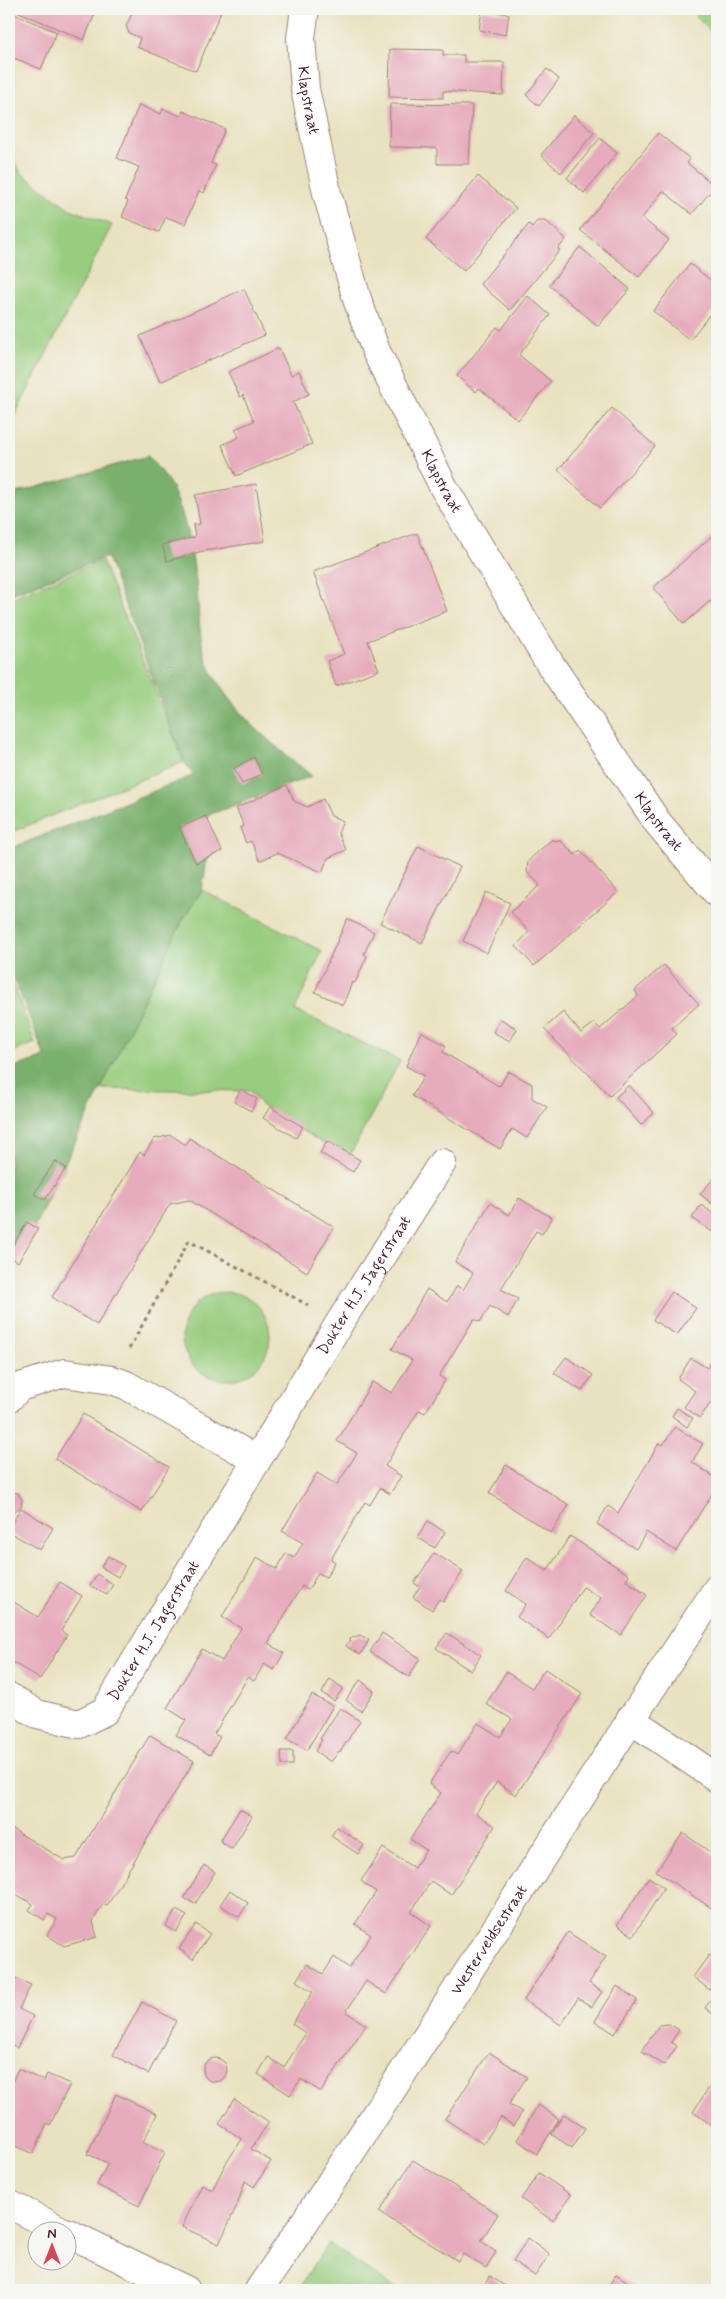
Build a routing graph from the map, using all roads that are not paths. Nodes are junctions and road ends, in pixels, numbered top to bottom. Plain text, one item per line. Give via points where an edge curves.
1 (305, 9) edge
2 (717, 893) edge
3 (442, 1162) dead end
4 (9, 1398) edge
5 (256, 1460) junction
6 (717, 1589) edge
7 (9, 1698) edge
8 (630, 1719) junction
9 (717, 1778) edge
10 (9, 2204) edge
11 (46, 2222) edge
12 (78, 2238) edge
13 (186, 2290) edge
14 (259, 2290) edge

1 - 2 street, Klapstraat via 301,38 306,89 327,193 357,299 376,350 444,488 550,664 658,823
3 - 5 street, Dokter H.J. Jagerstraat
4 - 5 street via 20,1387 64,1373 112,1380
5 - 7 street, Dokter H.J. Jagerstraat via 105,1711 79,1724 37,1714
6 - 8 street, Westerveldsestraat
8 - 9 street
8 - 14 street, Westerveldsestraat via 316,2208
10 - 11 street
12 - 13 street

